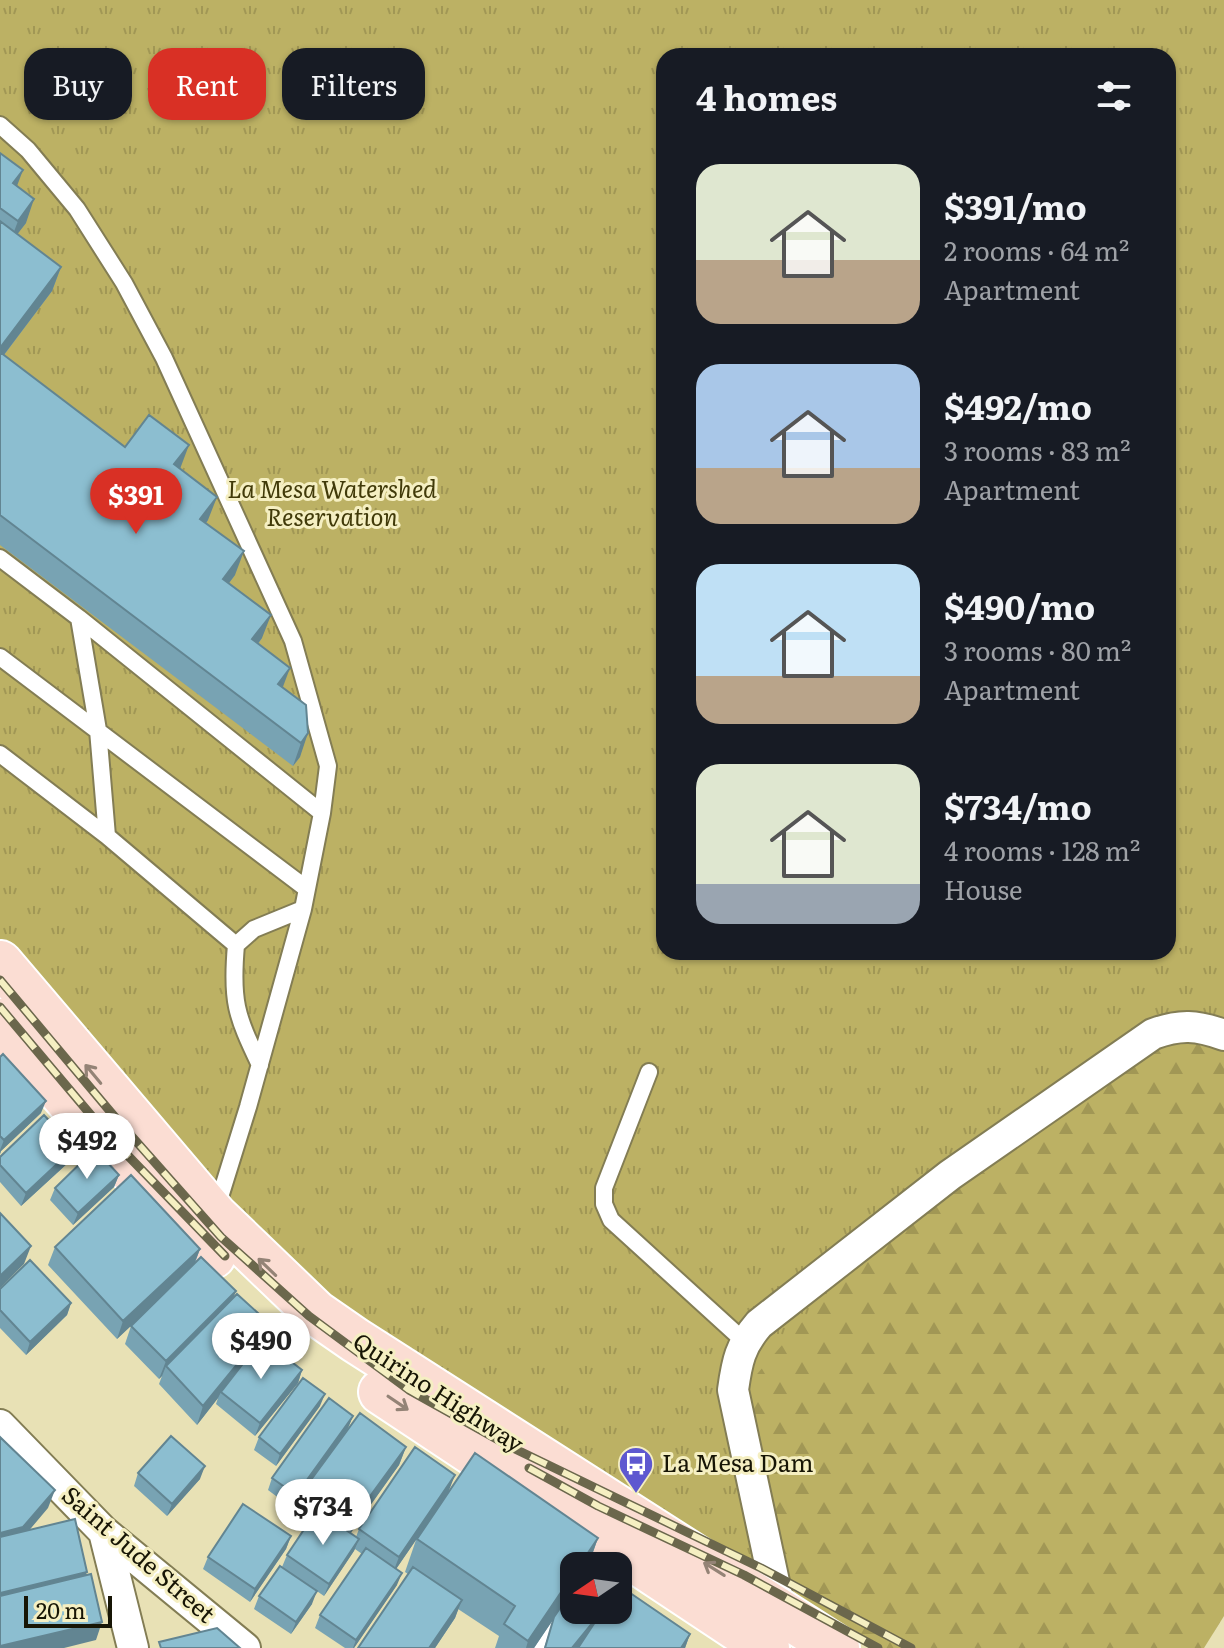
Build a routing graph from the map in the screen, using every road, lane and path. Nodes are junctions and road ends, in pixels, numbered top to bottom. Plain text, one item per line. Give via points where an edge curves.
1 (0, 125) edge
2 (0, 558) edge
3 (79, 618) junction
4 (0, 657) edge
5 (98, 730) junction
6 (0, 754) edge
7 (322, 813) junction
8 (107, 836) junction
9 (307, 889) junction
10 (303, 909) junction
11 (236, 945) junction
12 (0, 963) edge
13 (0, 1021) edge
14 (1224, 1035) edge
15 (260, 1065) junction
16 (649, 1072) dead end
17 (208, 1230) junction
18 (744, 1341) junction
19 (0, 1425) edge
20 (104, 1532) junction
21 (560, 1614) edge
22 (769, 1634) edge
23 (133, 1648) edge
24 (245, 1648) edge
25 (537, 1648) edge
26 (837, 1648) edge

1 - 7 lane via 77,209 164,358 293,641 328,766
2 - 3 lane
3 - 5 lane
3 - 7 lane
4 - 5 lane
5 - 8 lane
5 - 9 lane
6 - 8 lane
7 - 9 lane
8 - 11 lane
9 - 10 lane
10 - 11 lane via 254,929
10 - 15 lane
11 - 15 lane via 235,1007
17 -> 12 main road, Quirino Highway
13 - 17 main road, Quirino Highway via 102,1140
14 - 18 street via 1194,1025 1153,1034 950,1175
15 - 17 lane
16 - 18 lane via 604,1188 604,1204 611,1220
22 -> 17 main road, Quirino Highway via 316,1313
17 -> 22 main road, Quirino Highway via 301,1337 602,1552
18 - 22 street via 733,1390
19 - 20 street, Saint Jude Street
20 - 23 street
20 - 24 street, Saint Jude Street
21 - 25 lane
22 - 26 main road, Quirino Highway

